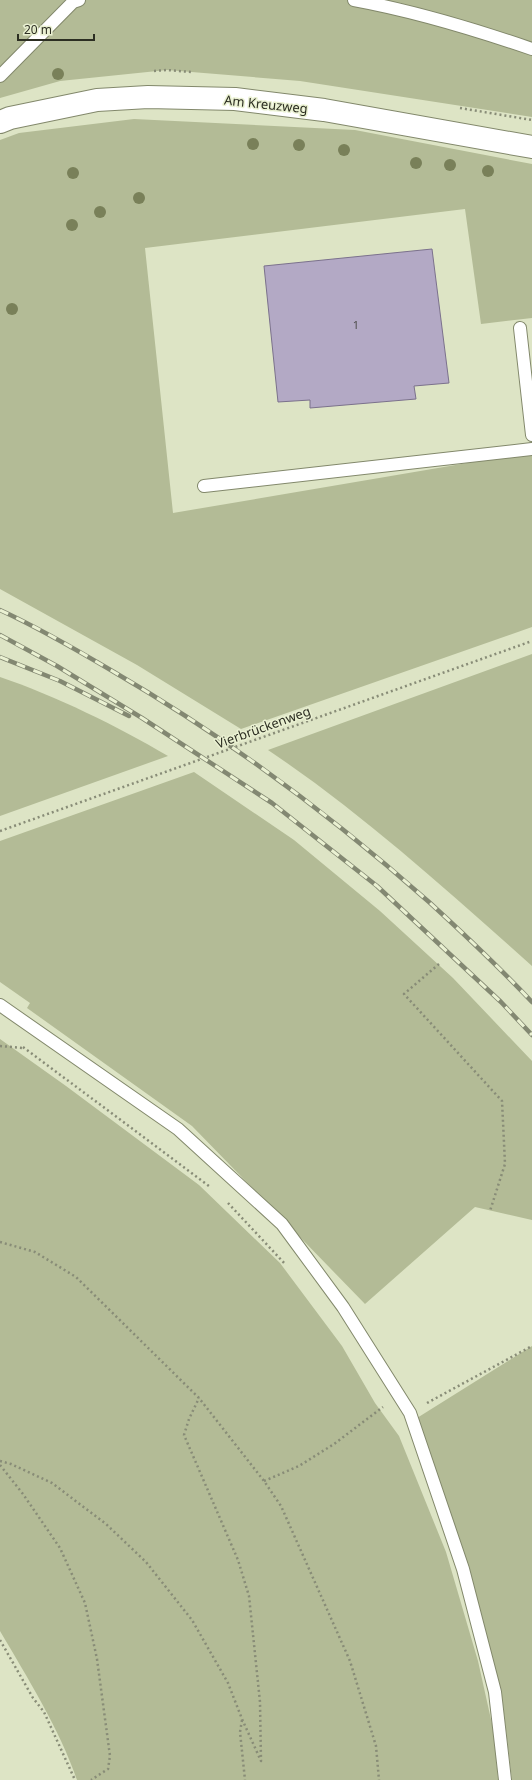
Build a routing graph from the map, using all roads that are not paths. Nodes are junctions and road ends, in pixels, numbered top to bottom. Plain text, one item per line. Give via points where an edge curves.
1 (79, 0) edge
2 (354, 0) edge
3 (532, 49) edge
4 (0, 76) edge
5 (0, 122) edge
6 (532, 147) edge
7 (520, 328) dead end
8 (532, 435) edge
9 (532, 449) edge
10 (204, 486) dead end
11 (0, 1004) edge
12 (505, 1780) edge

1 - 4 lane via 73,2
2 - 3 lane via 382,5 492,35
5 - 6 street, Am Kreuzweg via 96,100 148,97 235,99 324,110
7 - 8 lane
9 - 10 lane
11 - 12 lane via 178,1129 282,1224 343,1307 410,1414 463,1570 495,1692

